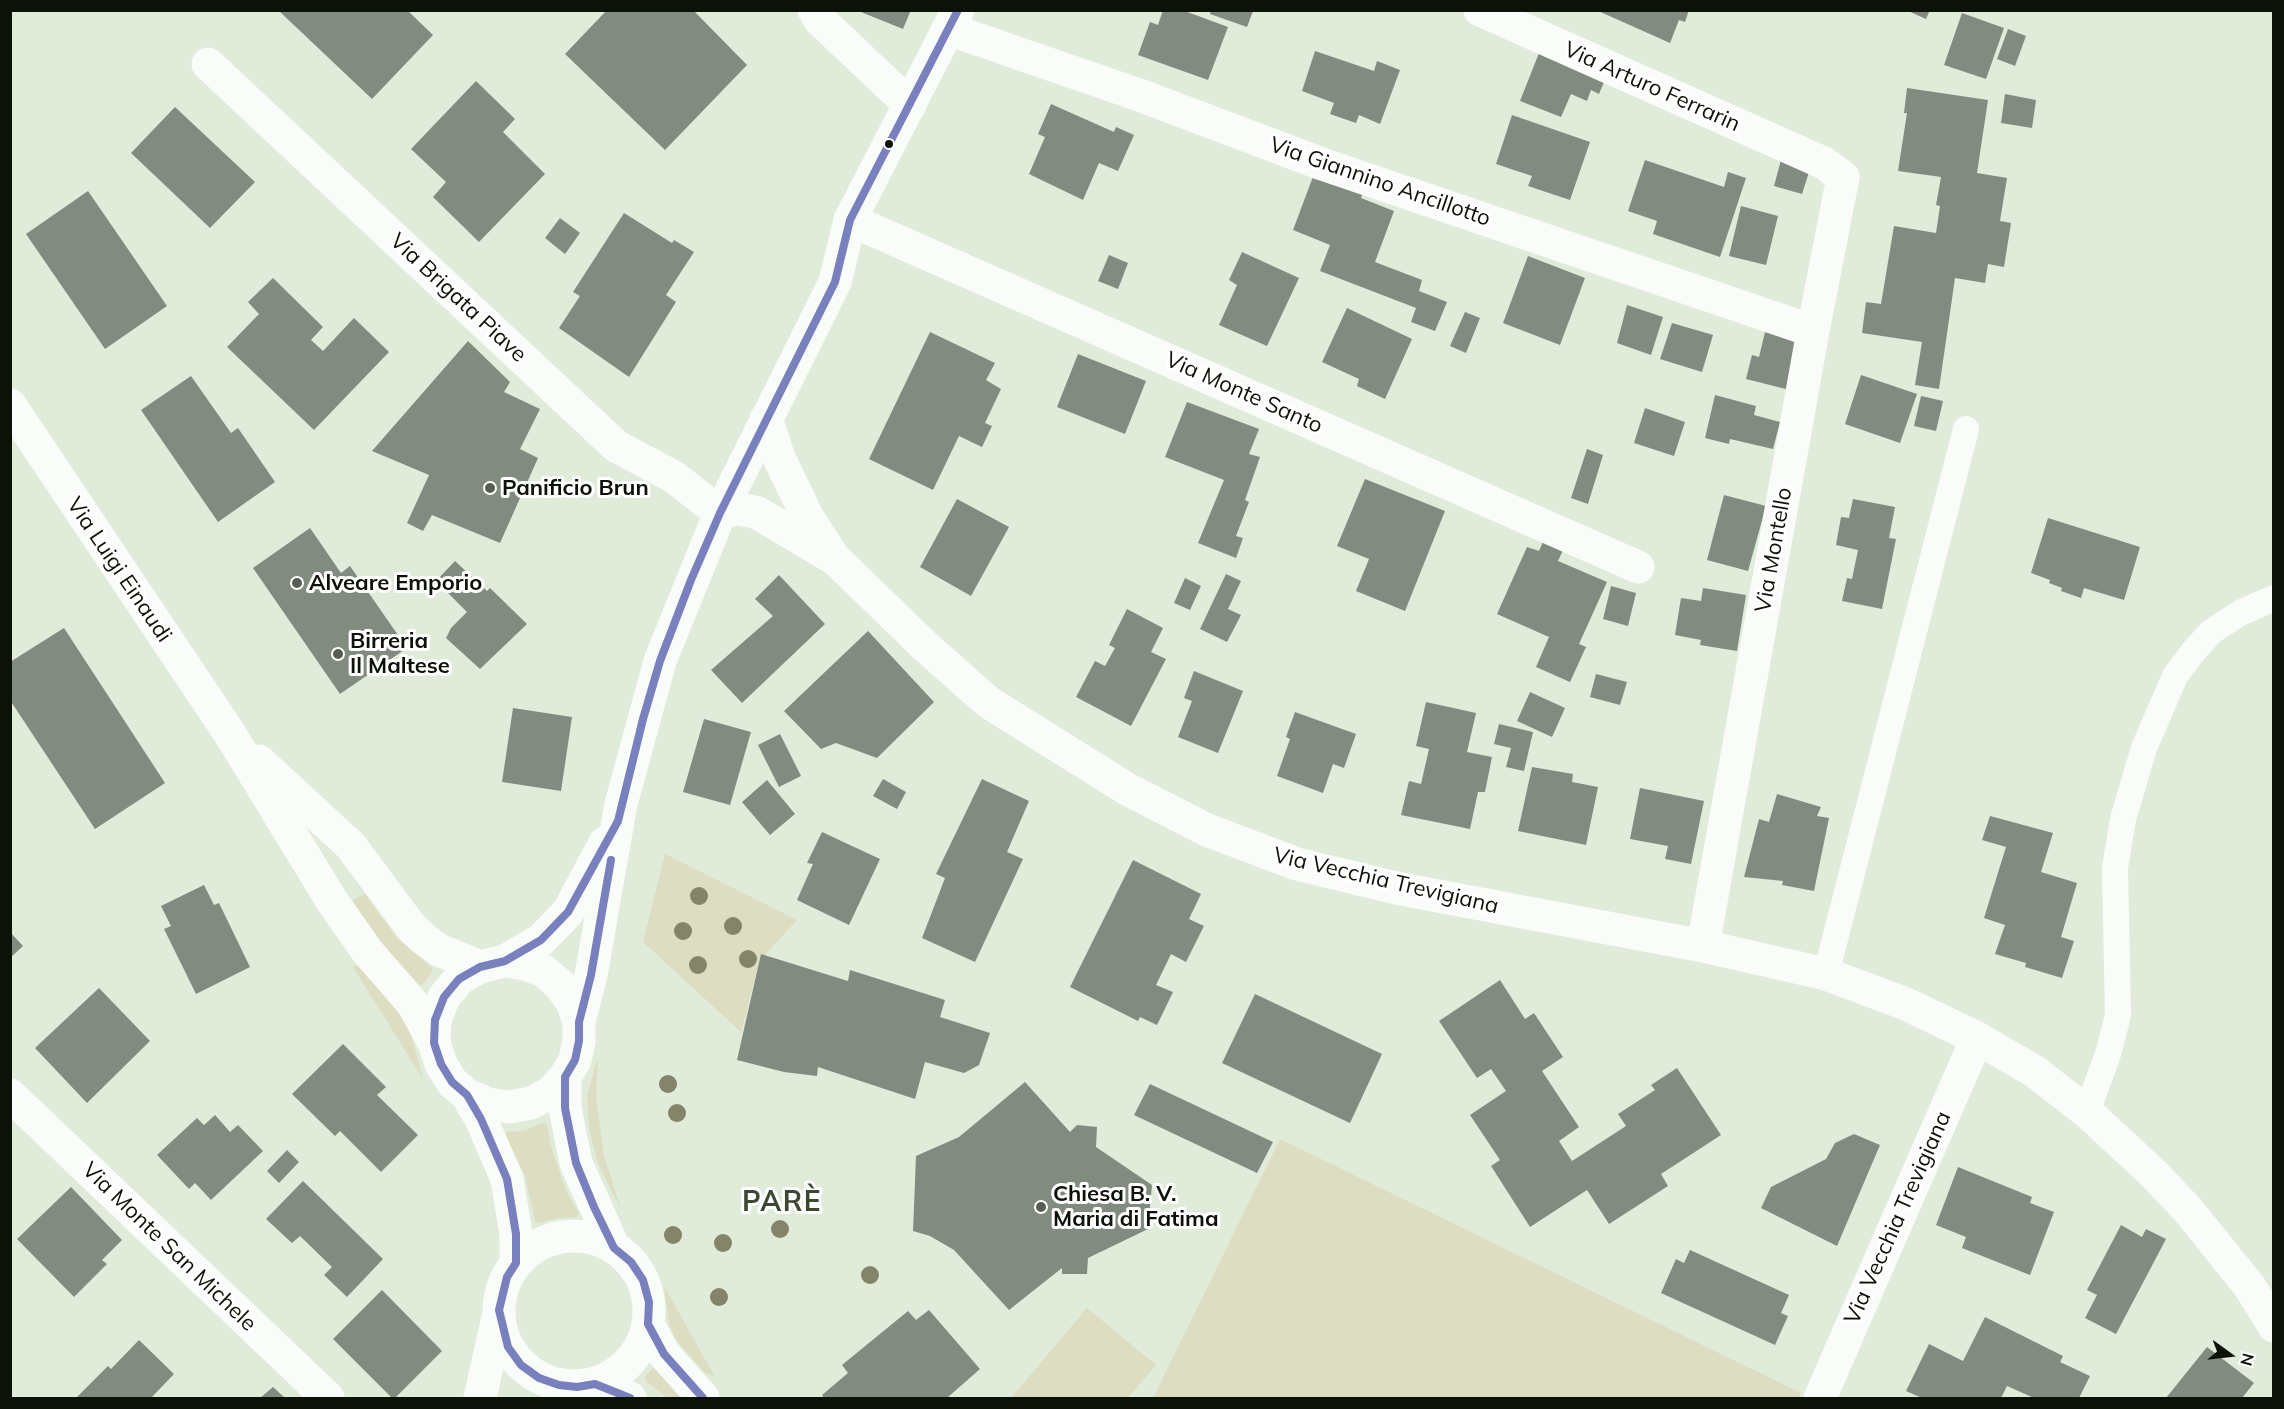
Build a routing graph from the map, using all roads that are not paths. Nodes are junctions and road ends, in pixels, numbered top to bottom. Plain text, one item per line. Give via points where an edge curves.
1 (814, 10) edge
2 (1480, 10) edge
3 (953, 20) edge
4 (208, 64) dead end
5 (910, 105) junction
6 (1824, 163) joint
7 (850, 220) junction
8 (1813, 331) junction
9 (10, 405) edge
10 (766, 419) junction
11 (1966, 429) dead end
12 (720, 513) junction
13 (835, 559) junction
14 (1638, 567) dead end
15 (2274, 598) edge
16 (230, 734) junction
17 (618, 821) junction
18 (1702, 946) junction
19 (492, 964) junction
20 (1826, 974) junction
21 (579, 1022) junction
22 (1977, 1038) junction
23 (434, 1043) junction
24 (566, 1077) junction
25 (10, 1095) edge
26 (467, 1095) junction
27 (2086, 1112) junction
28 (614, 1248) junction
29 (516, 1263) junction
30 (499, 1310) junction
31 (648, 1324) junction
32 (2274, 1326) edge
33 (595, 1384) junction
34 (548, 1392) edge
35 (328, 1398) edge
36 (480, 1398) edge
37 (630, 1398) edge
38 (703, 1398) edge
39 (1820, 1398) edge

1 - 5 street
2 - 6 street, Via Arturo Ferrarin
3 - 5 street
3 - 8 street, Via Giannino Ancillotto via 1322,164
4 - 12 street, Via Brigata Piave via 616,446 674,477
5 - 7 street
6 - 8 street, Via Montello via 1844,177
7 - 10 street via 835,282
7 - 14 street, Via Monte Santo
8 - 18 street, Via Montello
9 - 16 street, Via Luigi Einaudi
10 - 12 street
10 - 13 street, Via Vecchia Trevigiana via 803,508
11 - 20 lane
12 - 13 street, Via Vecchia Trevigiana via 737,509 756,512
12 - 17 street via 660,661
13 - 18 street, Via Vecchia Trevigiana via 988,702 1127,789 1208,830 1297,864 1396,888
15 - 27 lane via 2211,632 2193,652 2175,676 2144,748 2123,819 2115,868 2118,1016
16 - 19 street, Via Luigi Einaudi via 351,846 418,933 439,950
16 - 23 street, Via Luigi Einaudi via 332,901 367,951 413,1004
17 - 19 street via 568,912 541,940
17 - 21 street
18 - 20 street, Via Vecchia Trevigiana
19 - 21 street, Via Luigi Einaudi via 525,964 544,971 572,1002
19 - 23 street, Via Luigi Einaudi via 459,979 444,997 435,1020
20 - 22 street, Via Vecchia Trevigiana via 1906,1004
21 - 24 street, Via Luigi Einaudi via 579,1041
22 - 27 street, Via Vecchia Trevigiana via 2034,1071
22 - 39 street, Via Vecchia Trevigiana
23 - 26 street, Via Luigi Einaudi via 452,1082
24 - 26 street, Via Luigi Einaudi via 531,1103 509,1107
24 - 28 street, Via Luigi Einaudi via 565,1108 576,1163
25 - 35 street, Via Monte San Michele
26 - 29 street, Via Luigi Einaudi via 507,1179 516,1234
27 - 32 street, Via Vecchia Trevigiana via 2188,1210 2250,1287
28 - 29 street, Via Luigi Einaudi via 595,1239 573,1236 552,1240
28 - 31 street, Via Luigi Einaudi via 631,1262 643,1280 649,1302
29 - 30 street, Via Luigi Einaudi via 507,1277
30 - 34 street, Via Luigi Einaudi via 508,1347
30 - 36 street
31 - 33 street, Via Luigi Einaudi via 629,1363
31 - 38 street, Via Luigi Einaudi via 664,1354
33 - 34 street, Via Luigi Einaudi
33 - 37 street, Via Luigi Einaudi

